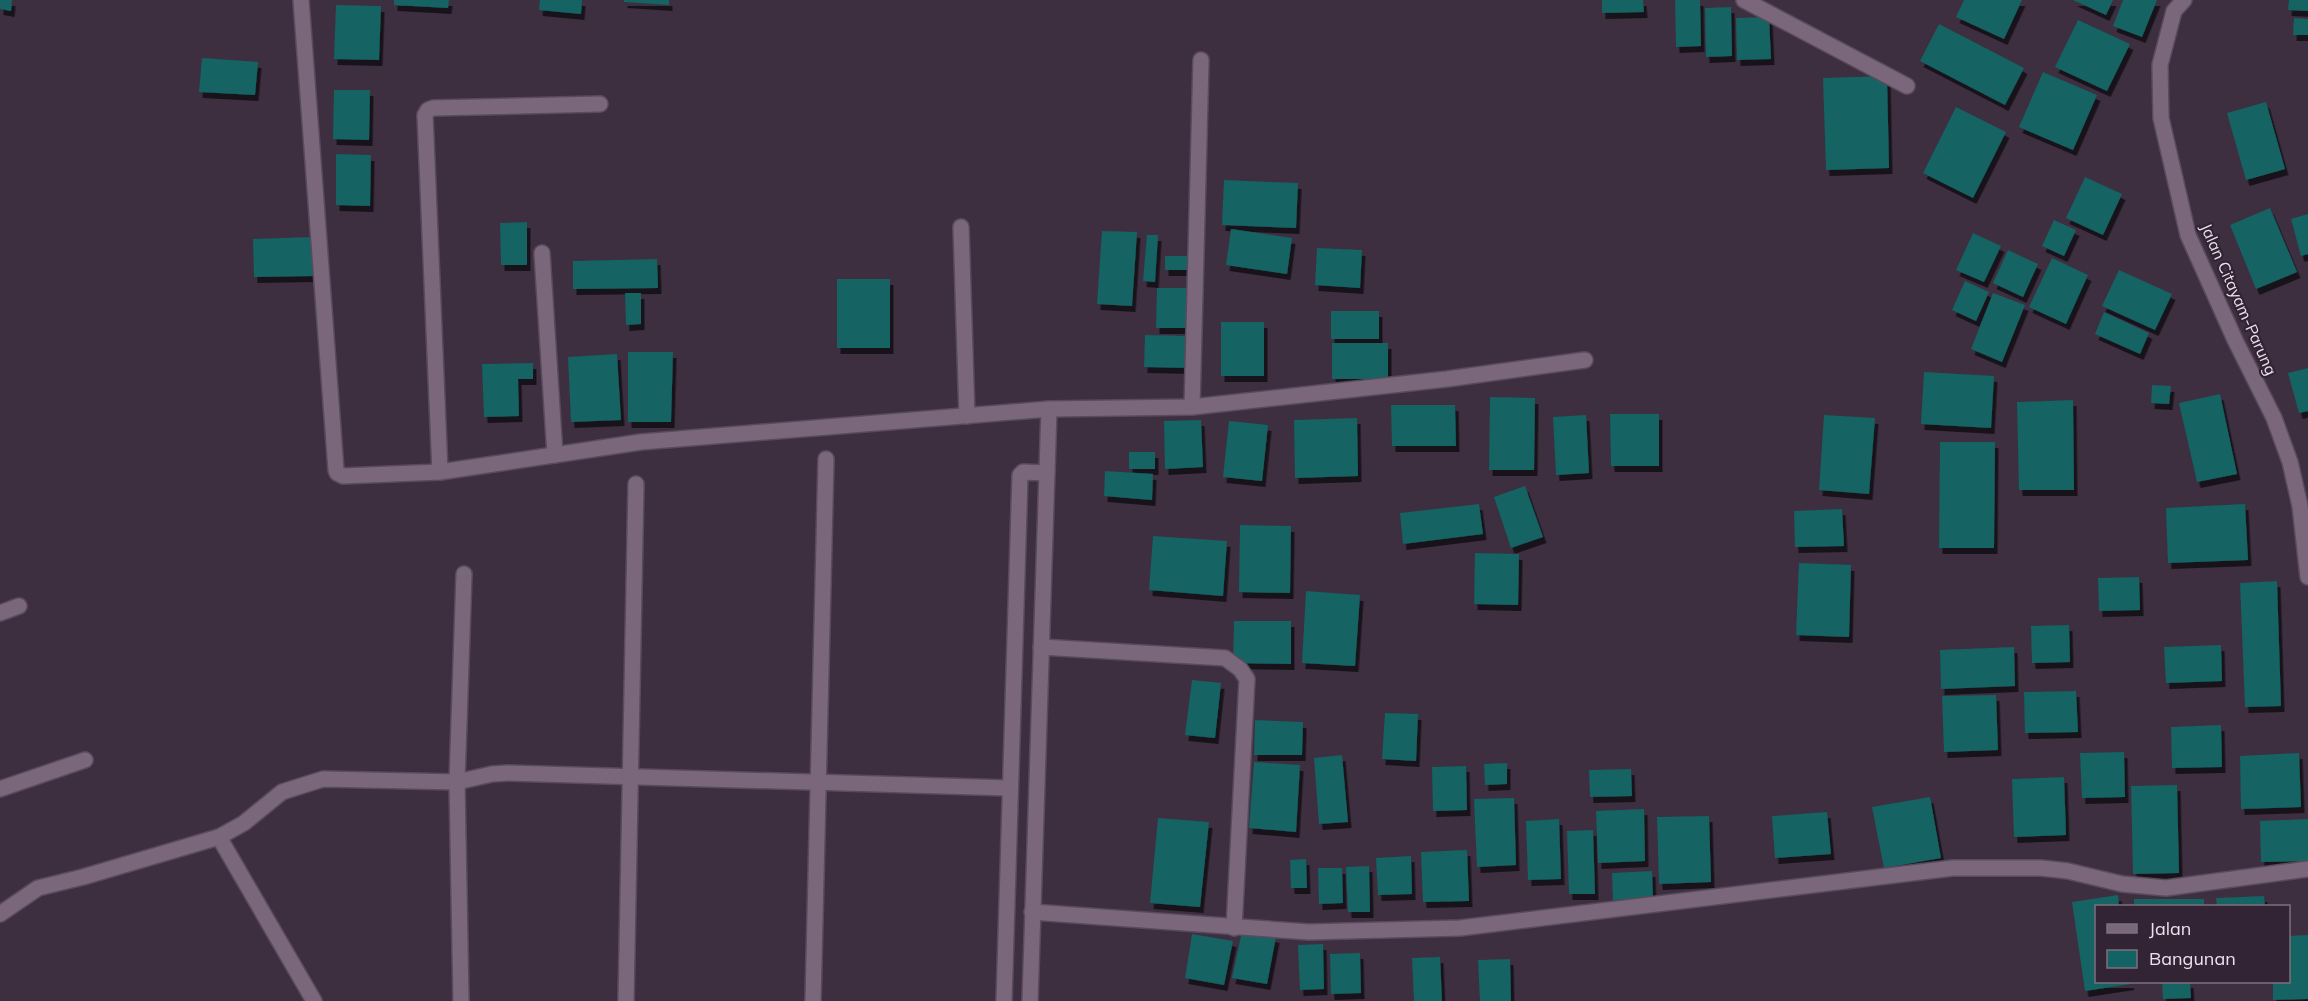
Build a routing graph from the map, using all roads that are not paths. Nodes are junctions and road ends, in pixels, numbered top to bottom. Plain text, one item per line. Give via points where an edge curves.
1 (301, 0) edge
2 (1744, 0) edge
3 (2184, 0) edge
4 (1201, 60) dead end
5 (1907, 86) dead end
6 (600, 104) dead end
7 (961, 227) dead end
8 (542, 253) dead end
9 (1585, 360) dead end
10 (1192, 407) junction
11 (1049, 409) junction
12 (967, 416) junction
13 (555, 455) junction
14 (826, 459) dead end
15 (440, 472) junction
16 (1047, 473) junction
17 (636, 484) dead end
18 (464, 574) dead end
19 (2308, 577) edge
20 (19, 606) dead end
21 (0, 613) edge
22 (1041, 647) junction
23 (85, 760) dead end
24 (632, 776) junction
25 (819, 781) junction
26 (457, 782) junction
27 (1010, 788) junction
28 (0, 789) edge
29 (219, 837) junction
30 (2308, 868) edge
31 (1032, 912) junction
32 (0, 914) edge
33 (1234, 928) junction
34 (314, 1001) edge
35 (461, 1001) edge
36 (626, 1001) edge
37 (813, 1001) edge
38 (1004, 1001) edge
39 (1030, 1001) edge

1 - 15 street via 336,470 343,476
2 - 5 street
3 - 19 street, Jalan Citayam-Parung via 2174,11 2160,65 2161,118 2188,236 2274,418 2290,462 2300,506
4 - 10 street
6 - 15 street via 428,110
7 - 12 street
8 - 13 street
9 - 10 street
10 - 11 street
11 - 12 street
11 - 16 street
12 - 13 street via 641,442
13 - 15 street
14 - 25 street
16 - 22 street
16 - 27 street via 1020,475
17 - 24 street
18 - 26 street
20 - 21 street
22 - 31 street
22 - 33 street via 1225,658 1247,679
23 - 28 street
24 - 25 street
24 - 26 street via 508,772
24 - 36 street
25 - 27 street
25 - 37 street
26 - 29 street via 323,779 282,792 244,823
26 - 35 street
27 - 38 street
29 - 32 street via 38,888
29 - 34 street
30 - 33 street via 2166,888 2122,884 2059,870 1953,868 1460,928 1309,932
31 - 33 street
31 - 39 street

